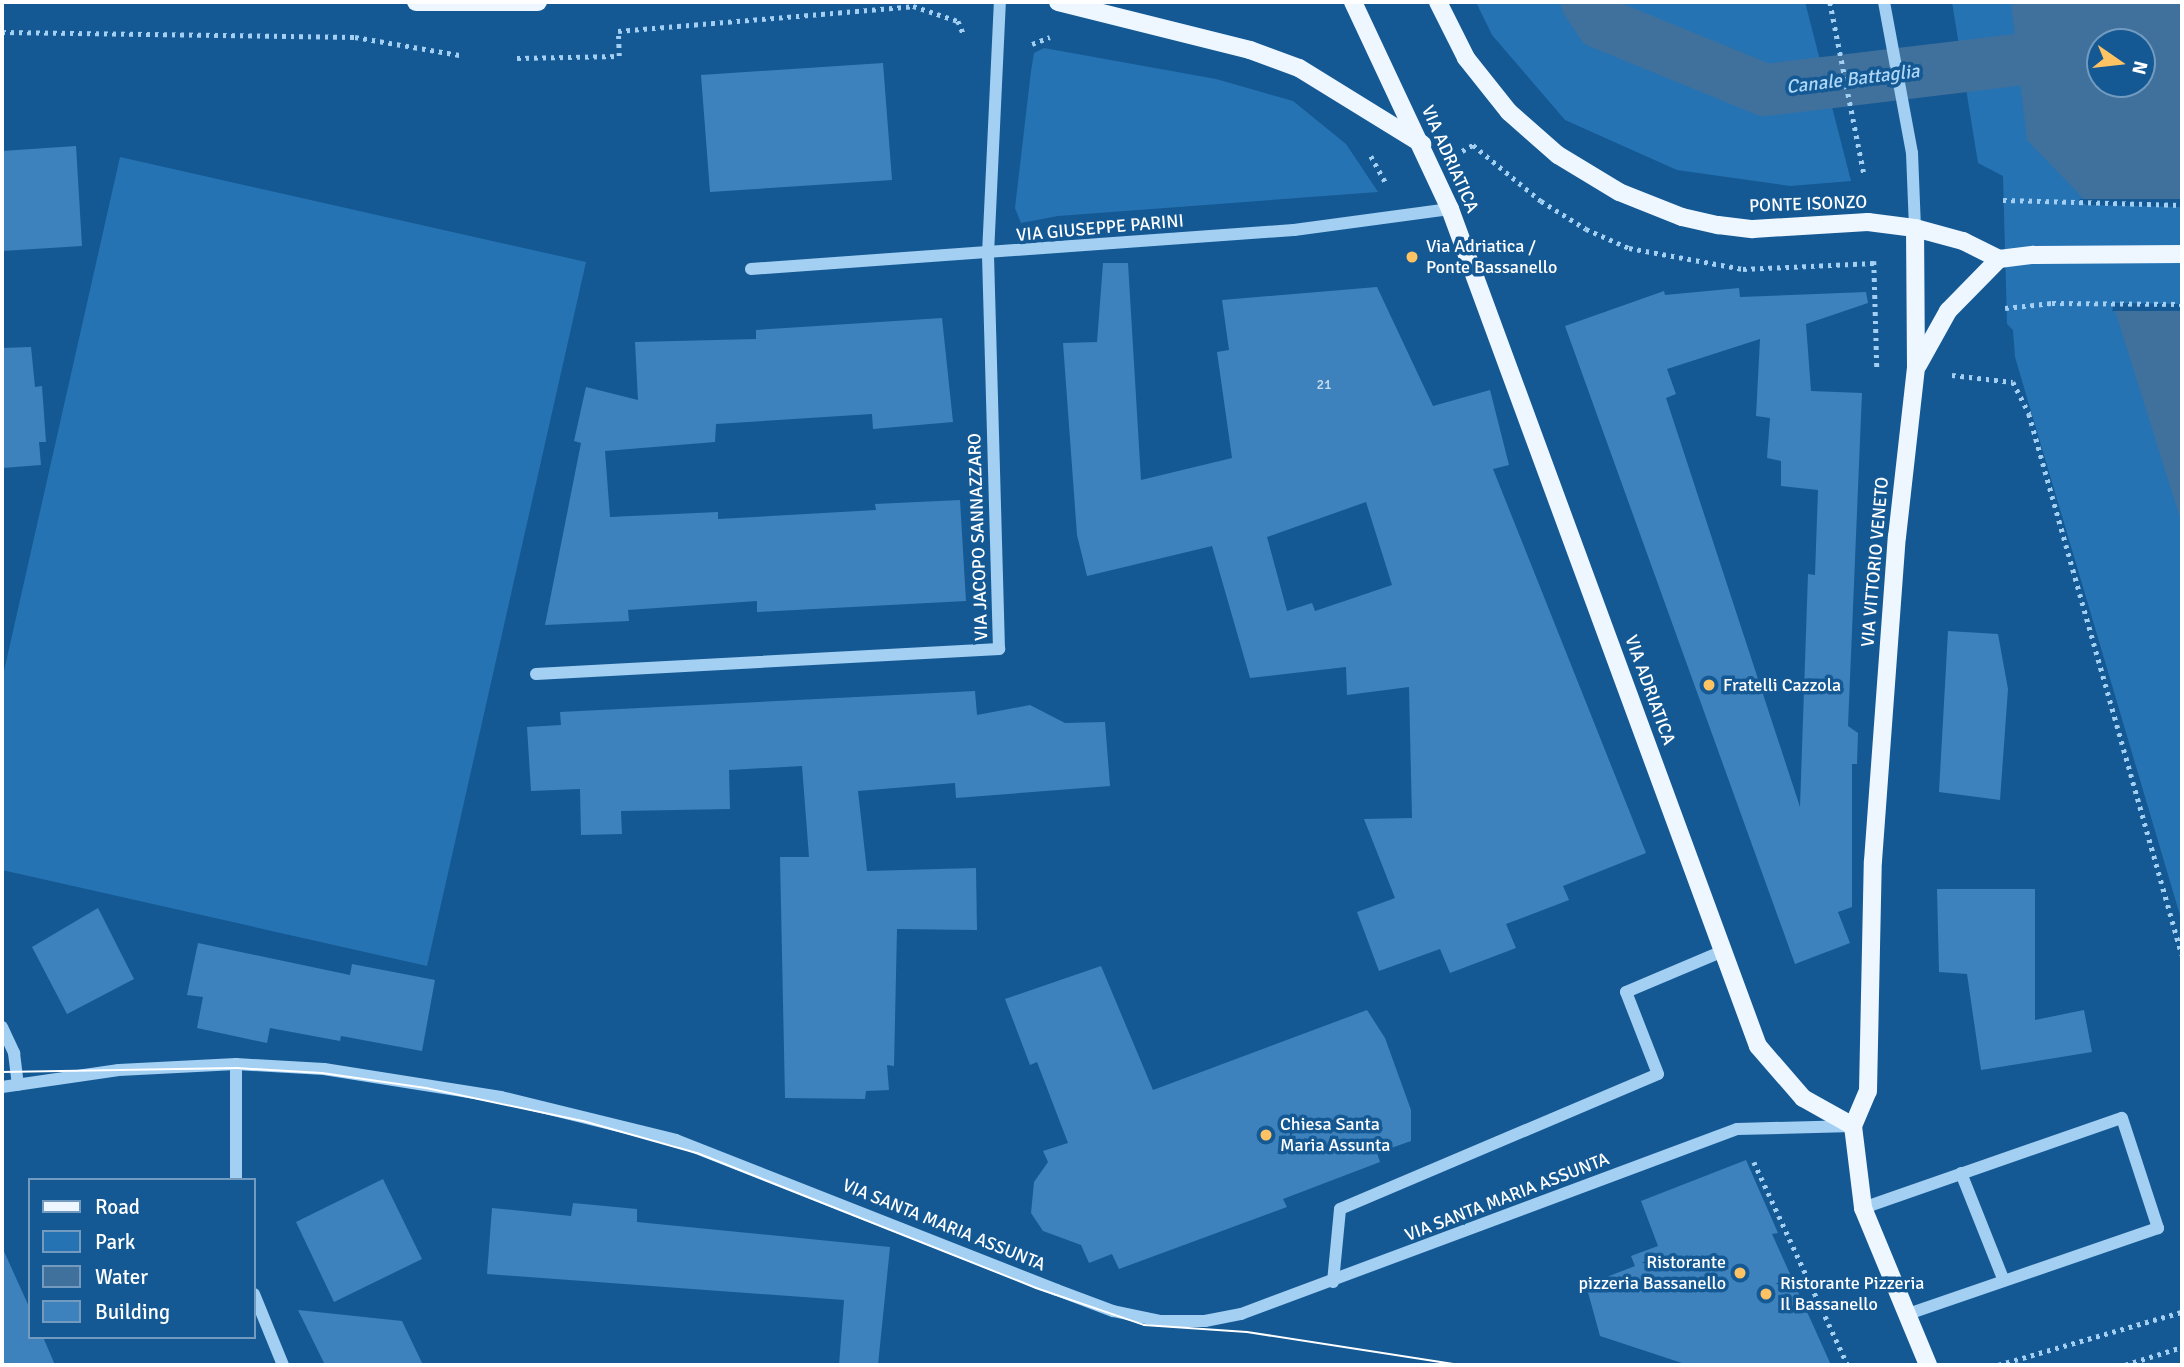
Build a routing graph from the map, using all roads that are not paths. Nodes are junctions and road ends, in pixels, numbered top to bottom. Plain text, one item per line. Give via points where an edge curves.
1 (416, 2) edge
2 (538, 2) edge
3 (1000, 2) edge
4 (1058, 2) edge
5 (1353, 2) edge
6 (1438, 2) edge
7 (1884, 2) edge
8 (1422, 144) junction
9 (1450, 209) junction
10 (1915, 228) junction
11 (988, 254) junction
12 (2182, 254) edge
13 (1998, 259) junction
14 (751, 269) dead end
15 (1916, 368) junction
16 (536, 674) dead end
17 (1723, 951) junction
18 (2, 1027) edge
19 (236, 1064) junction
20 (18, 1085) junction
21 (2, 1087) edge
22 (1853, 1126) junction
23 (1961, 1173) junction
24 (236, 1178) edge
25 (1863, 1208) junction
26 (2004, 1280) junction
27 (1333, 1282) junction
28 (256, 1299) edge
29 (1908, 1314) junction
30 (283, 1365) edge
31 (1928, 1365) edge

1 - 2 main road
3 - 11 street, VIA JACOPO SANNAZZARO
4 - 8 main road via 1250,50 1299,68
5 - 8 main road, VIA ADRIATICA
6 - 10 main road, PONTE ISONZO via 1466,58 1509,112 1558,155 1619,192 1682,217 1718,225 1753,229 1868,222
7 - 10 street, VIA VITTORIO VENETO via 1912,153
8 - 9 main road, VIA ADRIATICA
9 - 11 street, VIA GIUSEPPE PARINI via 1294,230
9 - 17 main road, VIA ADRIATICA
10 - 13 main road, PONTE ISONZO via 1963,241
10 - 15 main road, VIA VITTORIO VENETO
11 - 14 street, VIA GIUSEPPE PARINI
11 - 16 street, VIA JACOPO SANNAZZARO via 999,649
12 - 13 main road
13 - 15 main road via 1948,312
15 - 22 main road, VIA VITTORIO VENETO via 1897,537 1874,847 1868,1091
17 - 22 main road, VIA ADRIATICA via 1758,1046 1803,1098
17 - 27 street via 1626,992 1658,1074 1340,1209
18 - 20 street via 14,1053
19 - 20 street, VIA SANTA MARIA ASSUNTA via 119,1070
19 - 24 street
19 - 27 street, VIA SANTA MARIA ASSUNTA via 324,1069 418,1082 676,1140 1057,1290 1145,1319 1205,1321 1241,1314
20 - 21 street, VIA SANTA MARIA ASSUNTA
22 - 25 main road
22 - 27 street, VIA SANTA MARIA ASSUNTA via 1737,1129
23 - 25 street
23 - 26 street
23 - 26 street via 2122,1118 2158,1228
25 - 29 main road
26 - 29 street
28 - 30 street
29 - 31 main road

